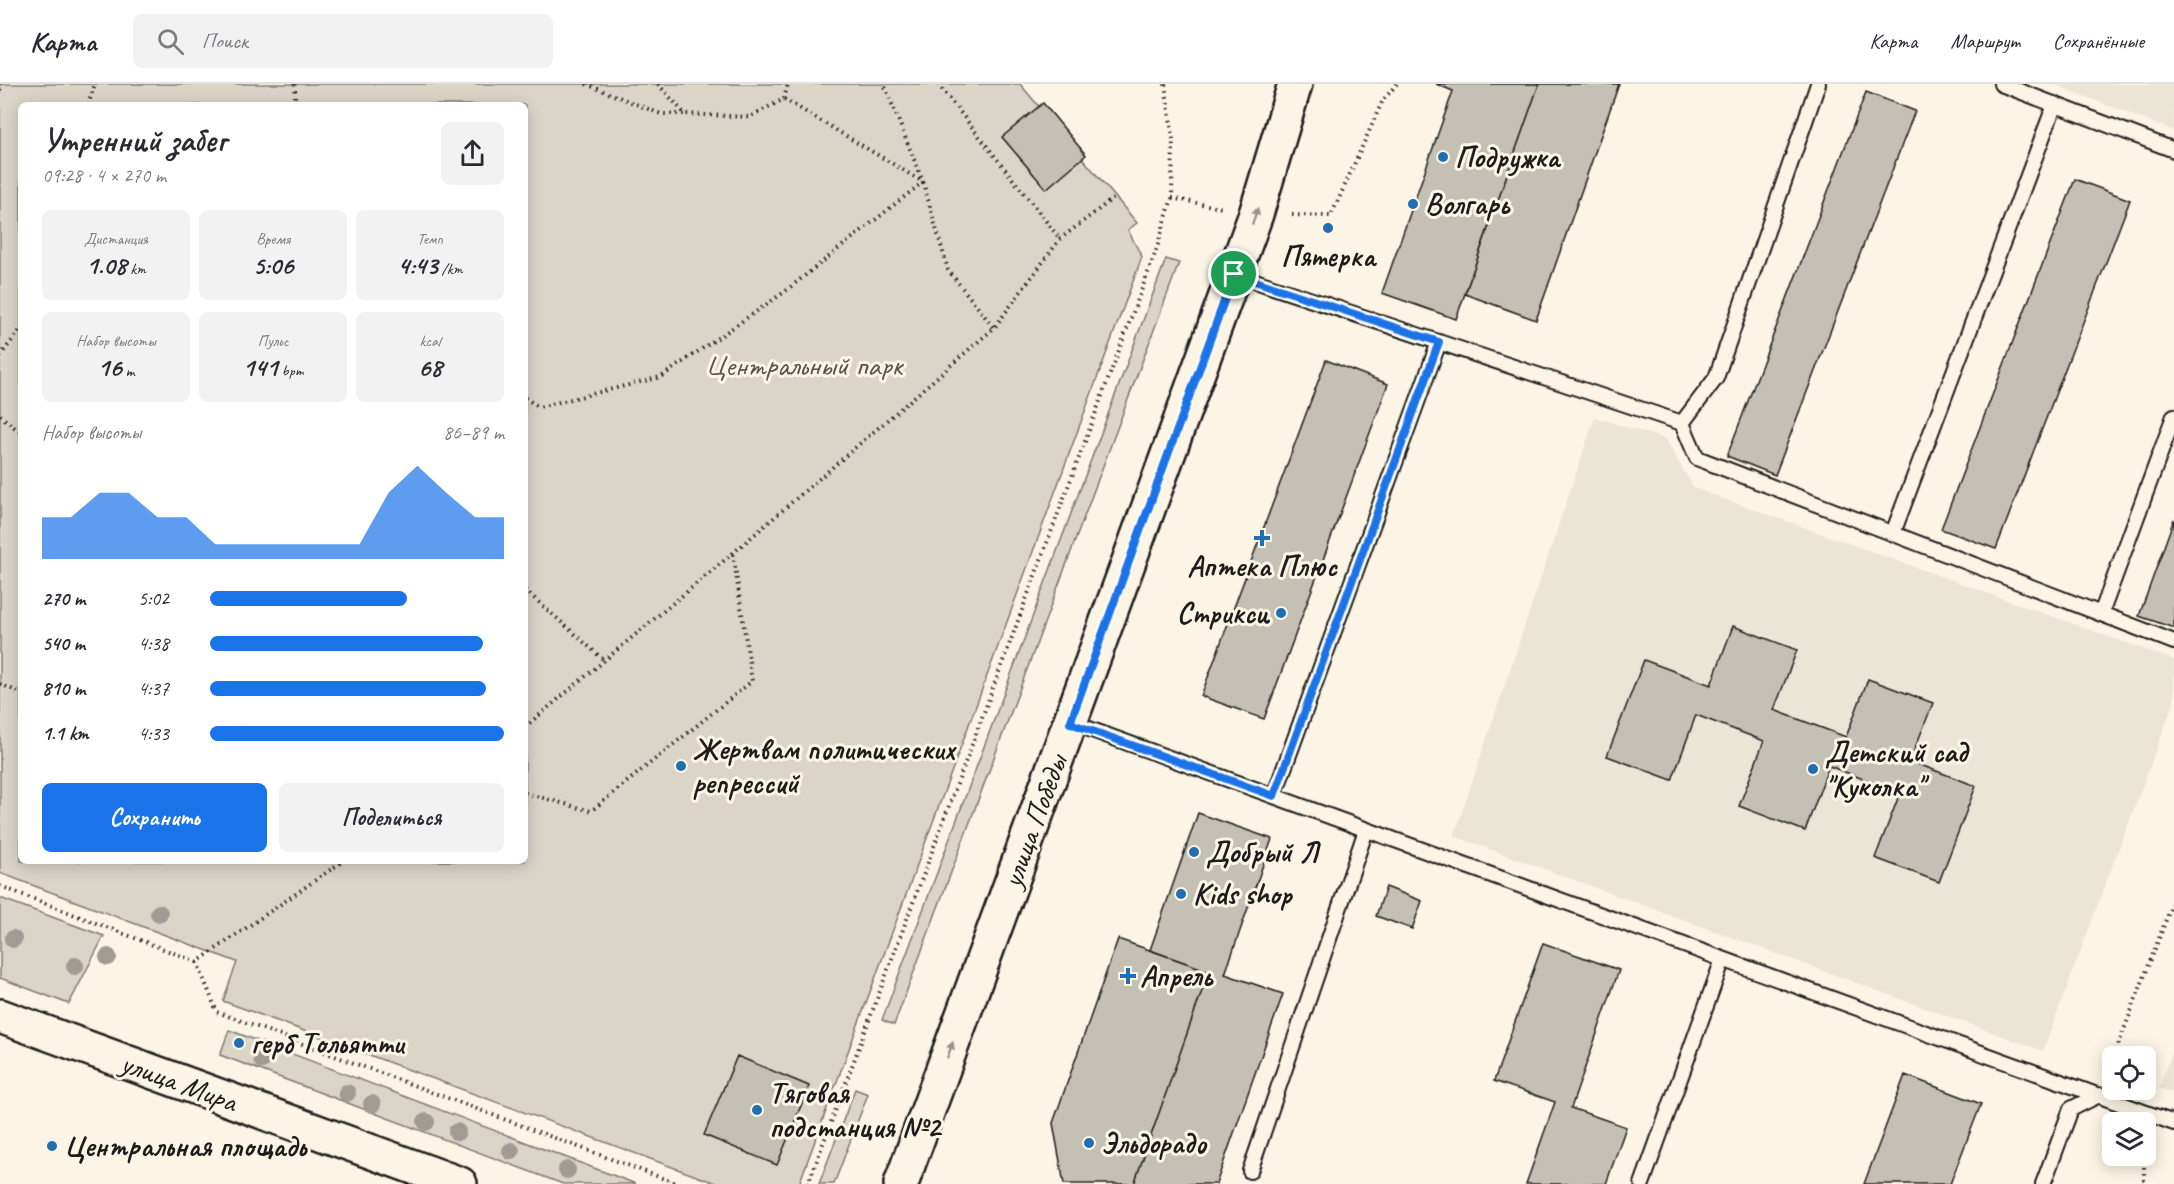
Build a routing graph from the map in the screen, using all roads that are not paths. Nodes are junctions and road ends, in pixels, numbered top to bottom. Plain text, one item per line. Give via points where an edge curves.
1 (1295, 84) edge
2 (1818, 84) edge
3 (2001, 84) edge
4 (2055, 104) junction
5 (2174, 150) edge
6 (1234, 274) junction
7 (1439, 342) junction
8 (2174, 416) edge
9 (1682, 423) junction
10 (1893, 533) junction
11 (2101, 614) junction
12 (2174, 642) edge
13 (1070, 723) junction
14 (1274, 796) junction
15 (1366, 830) junction
16 (1723, 959) junction
17 (0, 1016) edge
18 (2099, 1095) junction
19 (2174, 1123) edge
20 (1250, 1171) dead end
21 (460, 1184) edge
22 (901, 1184) edge
23 (1642, 1184) edge
24 (2043, 1184) edge

6 -> 1 main road, улица Победы
2 - 9 lane via 1716,378
3 - 4 lane
4 - 5 lane
4 - 10 lane
6 - 7 lane
6 - 13 main road, улица Победы
7 - 9 lane
7 - 14 lane
8 - 11 lane
9 - 10 lane via 1696,458
10 - 11 lane
11 - 12 lane
13 - 14 lane
22 -> 13 main road, улица Победы
14 - 15 lane
15 - 16 lane
15 - 20 lane
16 - 18 lane
16 - 23 lane
17 - 21 main road, улица Мира
18 - 19 lane
18 - 24 lane via 2071,1109

